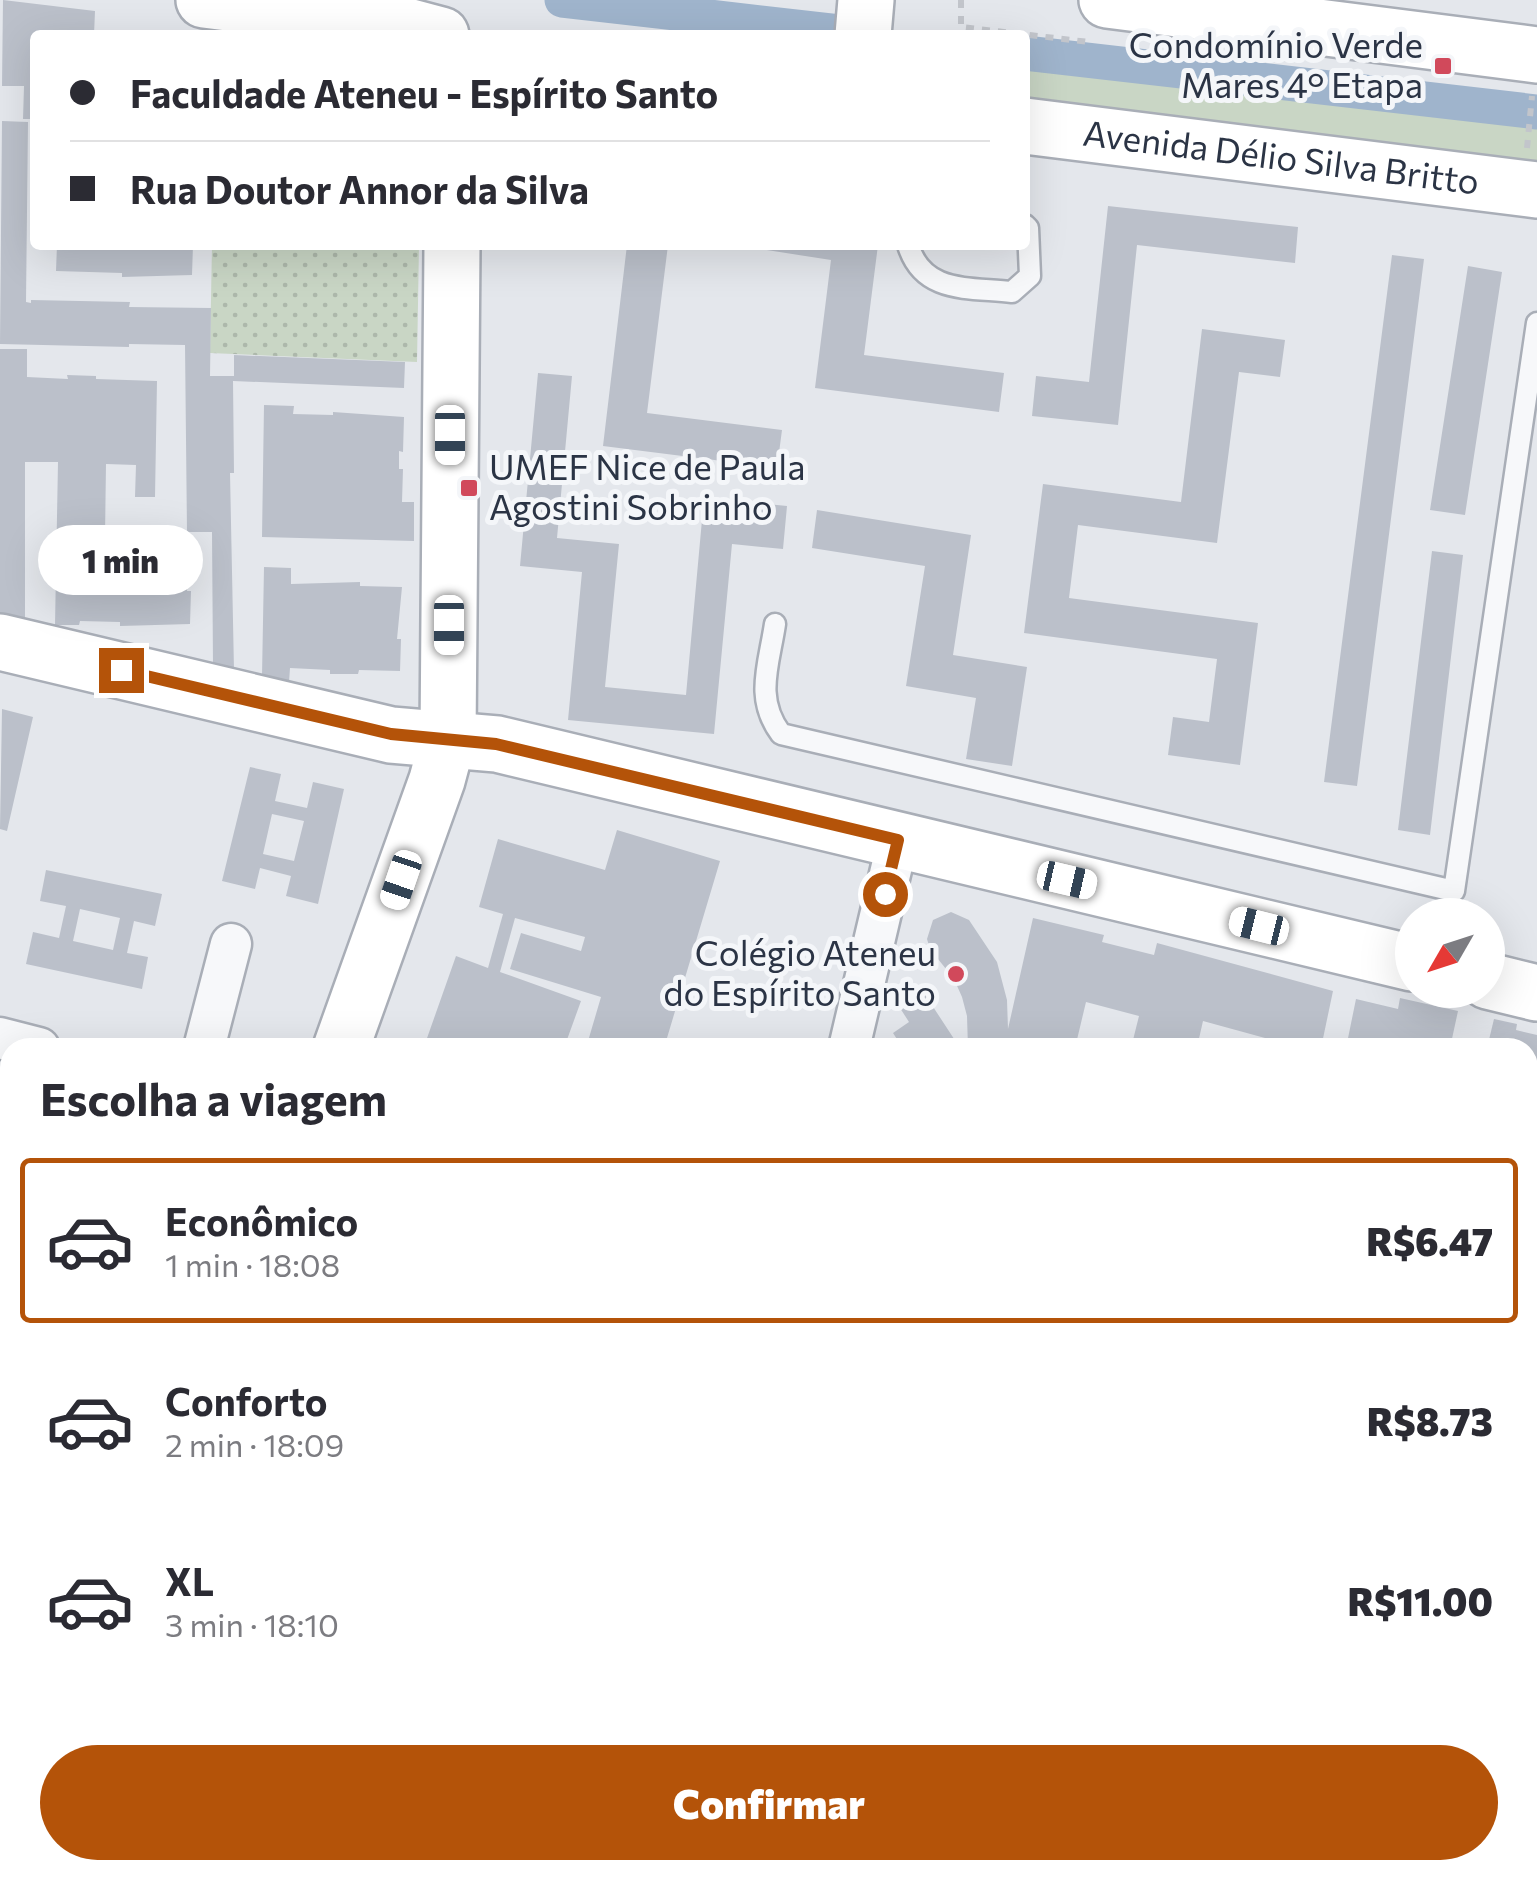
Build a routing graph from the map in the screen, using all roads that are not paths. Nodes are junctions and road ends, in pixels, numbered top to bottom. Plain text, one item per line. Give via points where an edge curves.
1 (204, 0) edge
2 (1107, 0) edge
3 (424, 30) edge
4 (1534, 78) edge
5 (1030, 127) edge
6 (1537, 190) edge
7 (452, 250) edge
8 (910, 250) edge
9 (1029, 250) edge
10 (1537, 323) edge
11 (775, 624) dead end
12 (0, 642) edge
13 (448, 739) junction
14 (898, 840) junction
15 (231, 944) dead end
16 (1395, 959) edge
17 (1505, 985) edge
18 (1537, 992) edge
19 (207, 1038) edge
20 (346, 1038) edge
21 (852, 1038) edge

1 - 3 street
2 - 4 street
5 - 6 street, Avenida Délio Silva Britto
7 - 13 street
8 - 9 lane via 914,265 935,282 1012,292 1030,276
10 - 11 lane via 1454,891 781,734 764,698
12 - 13 street via 391,734
13 - 14 street via 496,744
13 - 20 street
14 - 16 street
14 - 21 street
15 - 19 street
17 - 18 street

